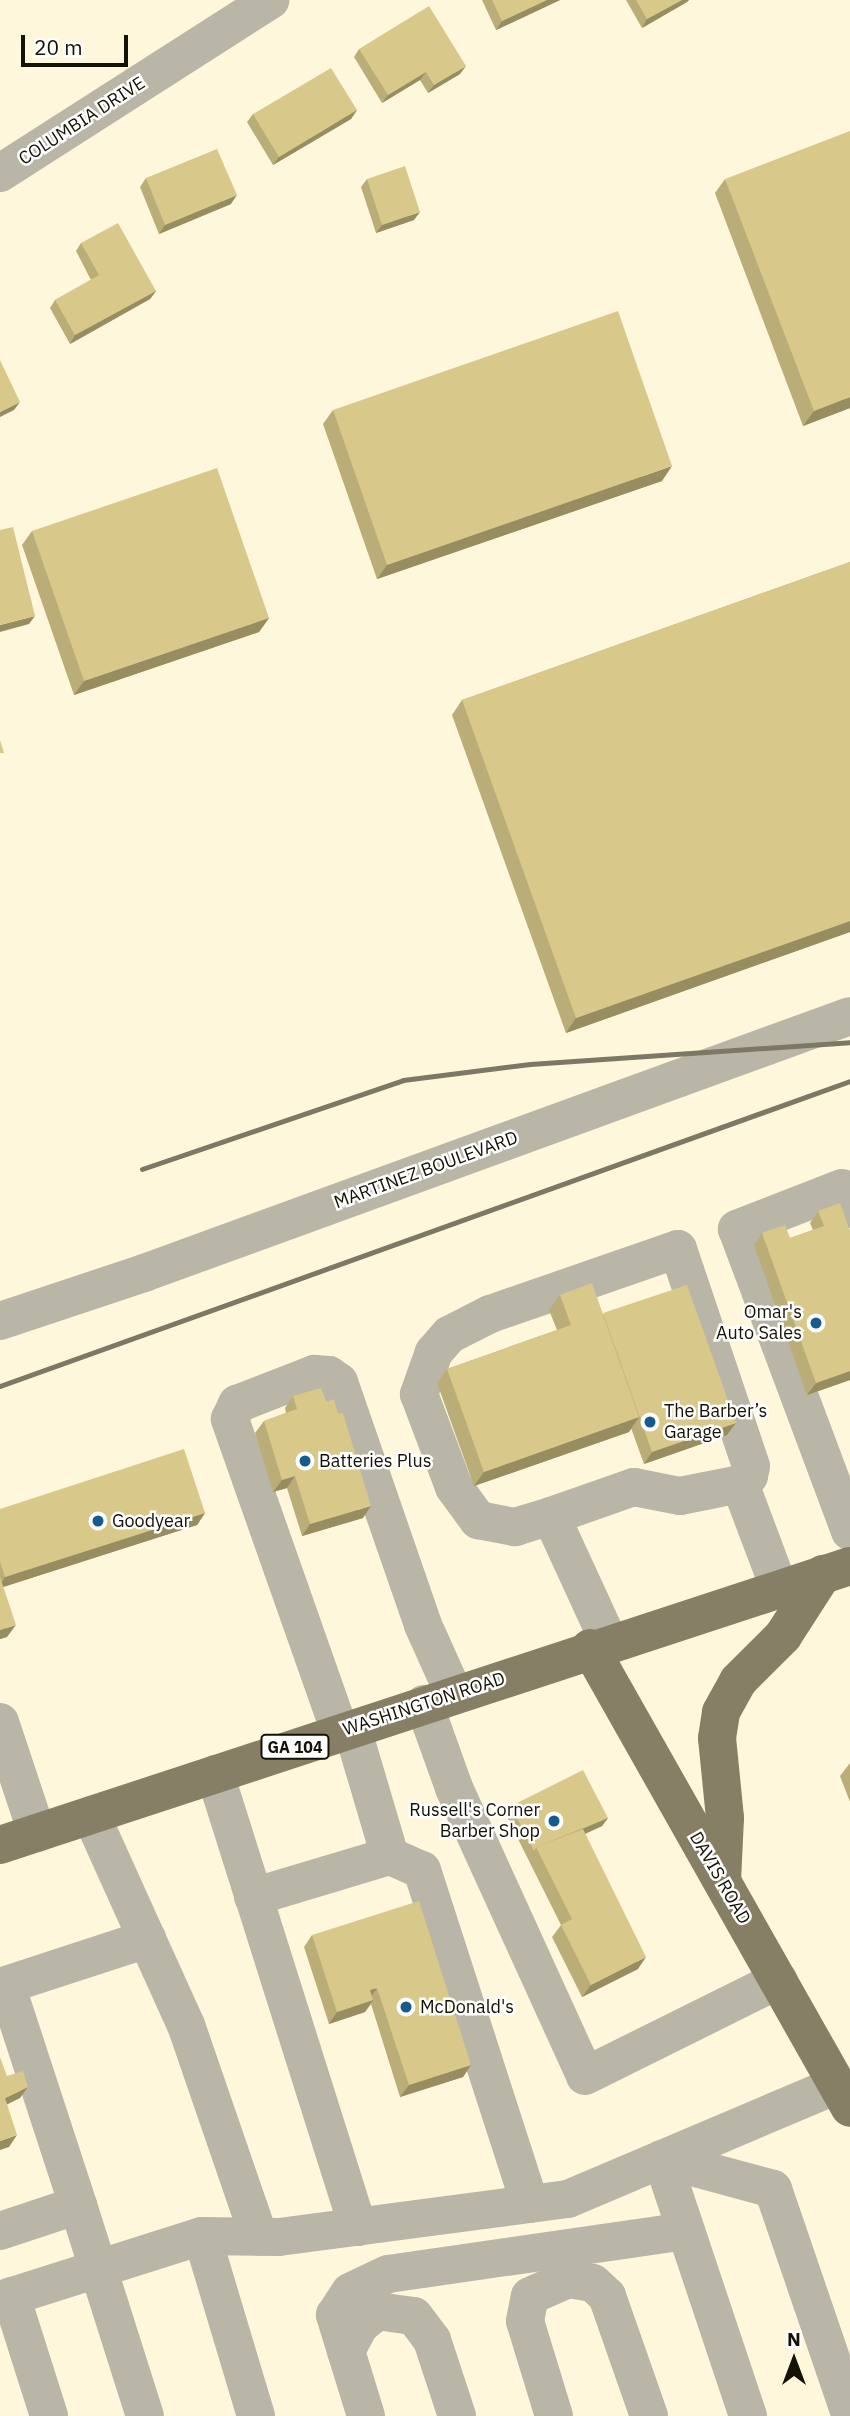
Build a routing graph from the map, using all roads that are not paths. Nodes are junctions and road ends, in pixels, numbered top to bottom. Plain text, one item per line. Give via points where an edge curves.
1 (270, 0) edge
2 (0, 173) edge
3 (850, 1016) edge
4 (850, 1209) edge
5 (0, 1321) edge
6 (740, 1484) junction
7 (551, 1516) junction
8 (850, 1532) edge
9 (836, 1570) edge
10 (779, 1588) junction
11 (600, 1645) junction
12 (439, 1699) junction
13 (0, 1722) edge
14 (346, 1730) junction
15 (215, 1773) junction
16 (91, 1815) junction
17 (37, 1833) junction
18 (0, 1845) edge
19 (390, 1856) junction
20 (722, 1881) junction
21 (253, 1897) junction
22 (147, 1940) junction
23 (778, 1980) junction
24 (3, 1986) edge
25 (22, 2035) junction
26 (845, 2096) edge
27 (662, 2159) junction
28 (530, 2204) junction
29 (78, 2205) junction
30 (0, 2216) edge
31 (358, 2227) junction
32 (0, 2231) edge
33 (686, 2231) junction
34 (202, 2236) junction
35 (259, 2237) junction
36 (98, 2269) junction
37 (5, 2298) edge
38 (346, 2351) junction
39 (850, 2414) edge
40 (49, 2416) edge
41 (145, 2416) edge
42 (257, 2416) edge
43 (366, 2416) edge
44 (457, 2416) edge
45 (554, 2416) edge
46 (649, 2416) edge
47 (748, 2416) edge

1 - 2 street, COLUMBIA DRIVE
3 - 5 street, MARTINEZ BOULEVARD
4 - 8 street via 842,1188 737,1229
6 - 7 street via 680,1496 634,1487
6 - 7 street via 749,1476 751,1466 678,1250 490,1314 449,1335 434,1352 419,1394 454,1487 478,1520 516,1527
6 - 10 street
7 - 11 street
9 - 10 main road, WASHINGTON ROAD / GA 104
9 - 20 main road via 783,1636 738,1681 721,1712 717,1738 725,1818
10 - 11 main road, WASHINGTON ROAD / GA 104
11 - 12 main road, WASHINGTON ROAD / GA 104
11 - 20 main road, DAVIS ROAD
12 - 14 main road, WASHINGTON ROAD / GA 104
12 - 14 street via 423,1625 339,1382 329,1375 314,1374 237,1404 230,1419
12 - 23 street via 454,1788 585,2076
13 - 17 street
14 - 15 main road, WASHINGTON ROAD / GA 104
14 - 19 street
15 - 16 main road, WASHINGTON ROAD / GA 104
15 - 21 street
16 - 17 main road, WASHINGTON ROAD / GA 104
16 - 22 street
17 - 18 main road, WASHINGTON ROAD / GA 104
19 - 21 street
19 - 28 street via 422,1870
20 - 23 main road, DAVIS ROAD
21 - 31 street
22 - 24 street
22 - 35 street via 186,2025
23 - 26 main road, DAVIS ROAD
24 - 25 street
25 - 29 street
25 - 30 street via 12,2056 49,2170 40,2196
26 - 27 street
27 - 28 street via 568,2199
27 - 33 street
27 - 39 street via 773,2189
28 - 31 street
29 - 32 street
29 - 36 street
31 - 35 street
33 - 38 street via 388,2274 350,2292 335,2315
33 - 47 street
34 - 35 street
34 - 36 street
34 - 42 street
36 - 37 street
36 - 41 street
37 - 40 street
38 - 43 street
38 - 44 street via 360,2325 377,2311 414,2316 432,2340
45 - 46 street via 525,2321 530,2296 568,2278 593,2283 607,2296

